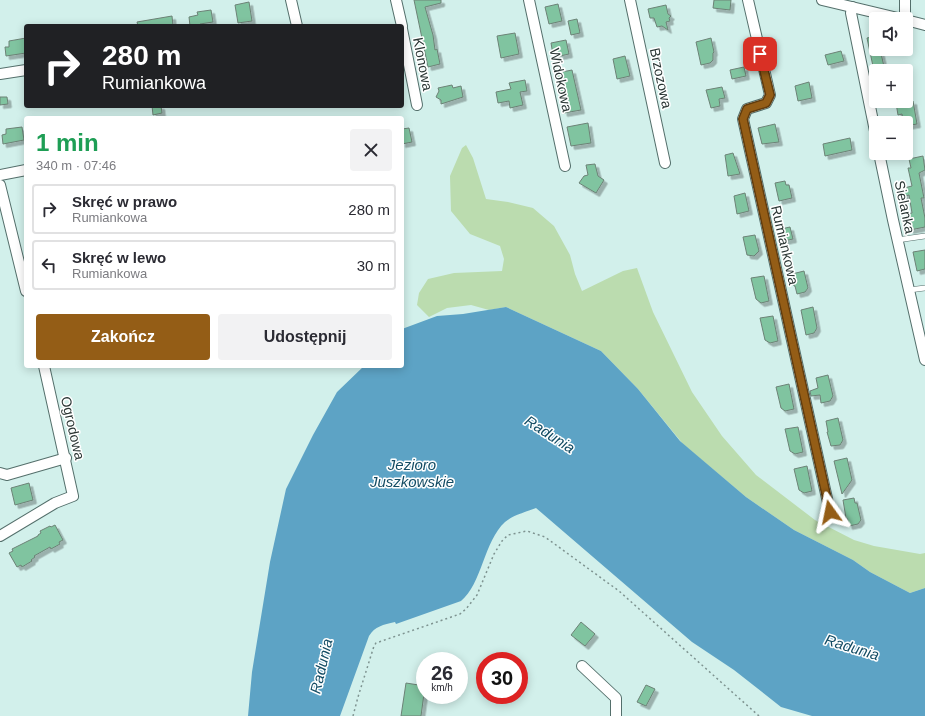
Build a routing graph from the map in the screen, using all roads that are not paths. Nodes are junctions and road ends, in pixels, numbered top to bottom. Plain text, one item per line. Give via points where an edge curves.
1 (291, 0) edge
2 (396, 0) edge
3 (529, 0) edge
4 (630, 0) edge
5 (748, 0) edge
6 (822, 0) edge
7 (905, 0) edge
8 (852, 7) junction
9 (874, 12) edge
10 (904, 12) edge
11 (913, 21) edge
12 (297, 24) edge
13 (401, 24) edge
14 (925, 24) edge
15 (404, 37) edge
16 (24, 70) edge
17 (0, 74) edge
18 (417, 105) dead end
19 (872, 116) edge
20 (881, 160) edge
21 (665, 163) dead end
22 (565, 166) dead end
23 (24, 170) edge
24 (0, 175) edge
25 (1, 189) edge
26 (925, 236) edge
27 (898, 240) junction
28 (24, 283) edge
29 (925, 288) edge
30 (909, 290) junction
31 (925, 360) edge
32 (44, 368) edge
33 (66, 458) junction
34 (0, 473) edge
35 (830, 512) dead end
36 (0, 536) edge
37 (582, 666) dead end
38 (616, 716) edge

1 - 12 street
2 - 13 street, Klonowa
3 - 22 street, Widokowa
4 - 21 street, Brzozowa
5 - 35 street, Rumiankowa via 770,95 766,103 747,109 743,119
6 - 8 street
7 - 10 street
8 - 9 street
8 - 19 street via 851,13
11 - 14 street
15 - 18 street, Klonowa
16 - 17 street
20 - 27 street, Sielanka
23 - 24 street
25 - 28 street
26 - 27 lane
27 - 30 street, Sielanka
29 - 30 lane
30 - 31 street, Sielanka
32 - 33 street, Ogrodowa
33 - 34 street via 7,475
33 - 36 street, Ogrodowa via 73,496 55,503
37 - 38 street via 616,698

